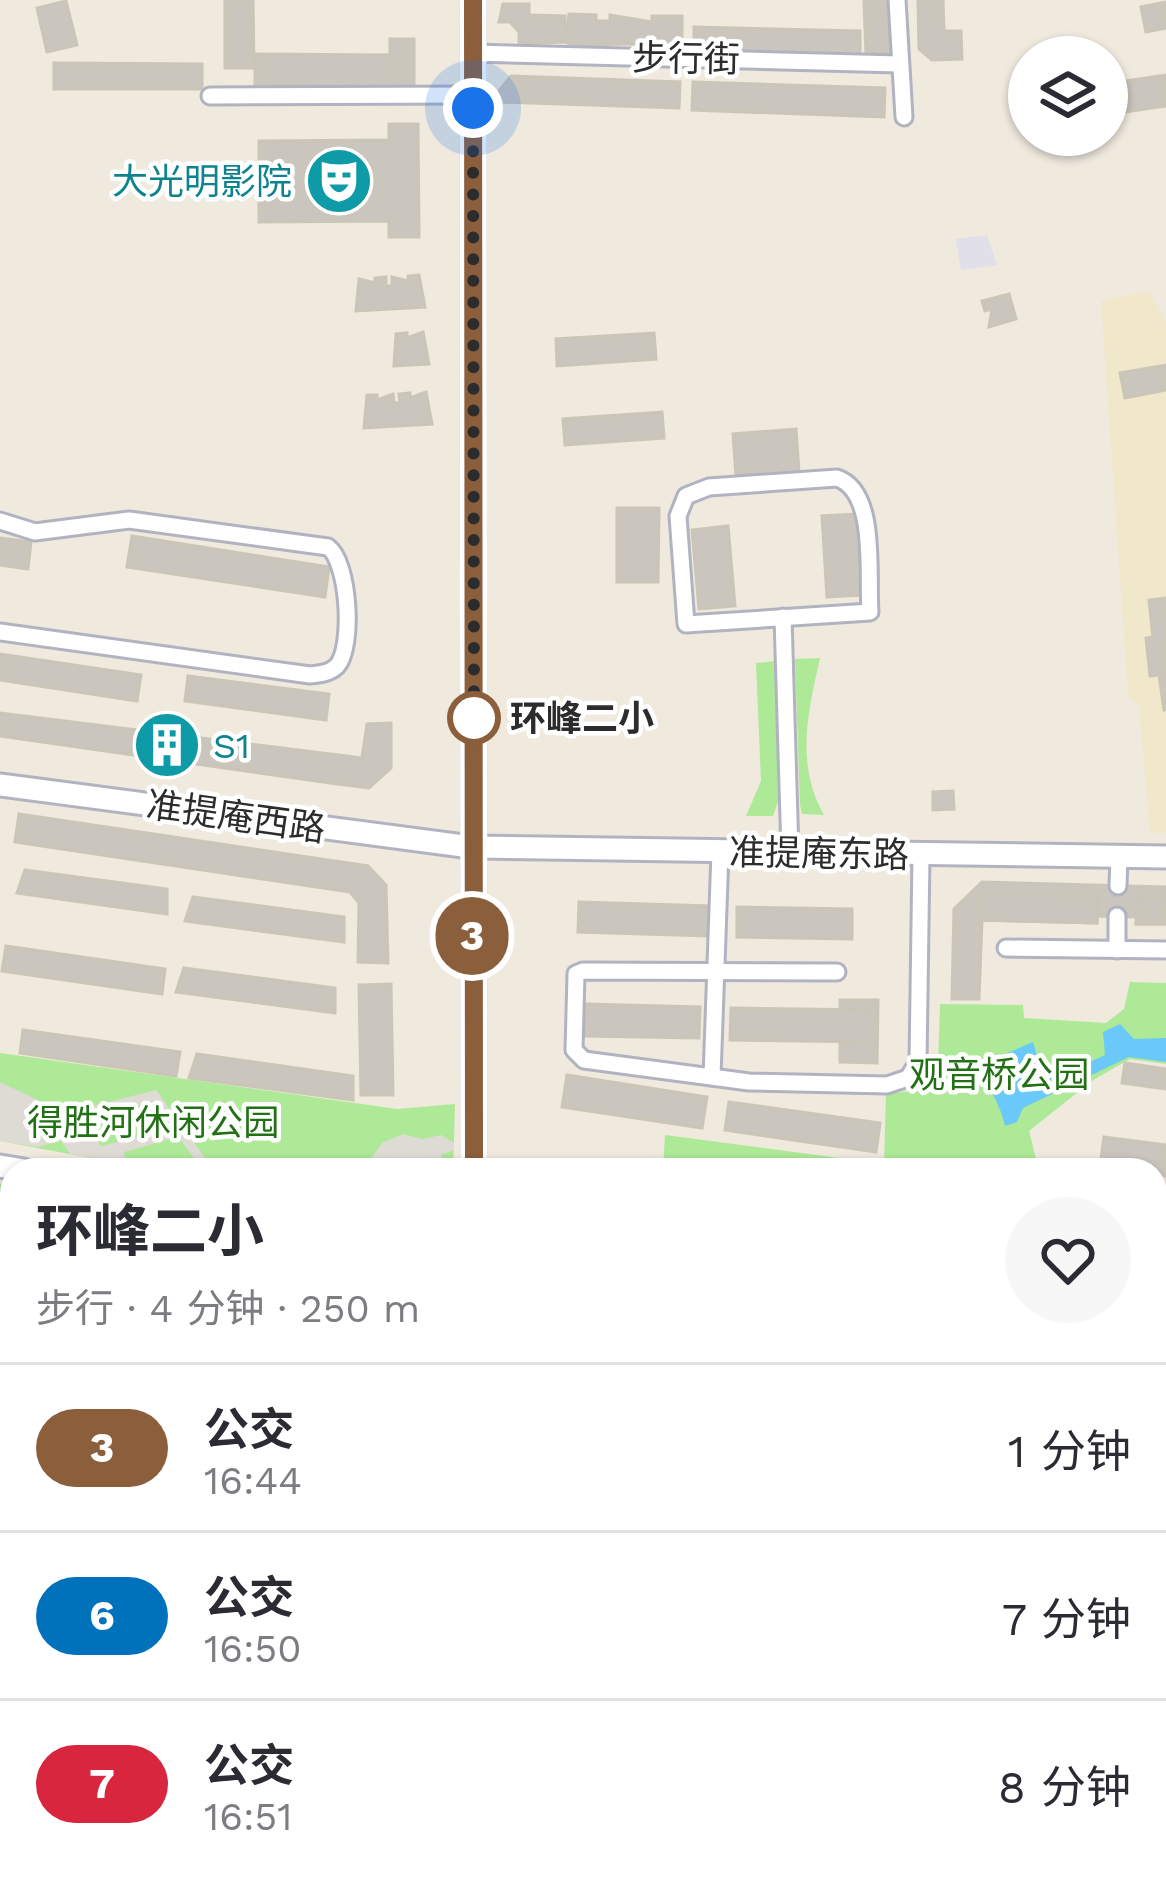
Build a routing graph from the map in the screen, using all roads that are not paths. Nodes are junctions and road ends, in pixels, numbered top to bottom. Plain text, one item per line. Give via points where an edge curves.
1 (473, 0) edge
2 (897, 0) edge
3 (473, 53) junction
4 (899, 64) junction
5 (473, 94) junction
6 (210, 96) dead end
7 (904, 117) dead end
8 (0, 521) edge
9 (783, 617) junction
10 (0, 632) edge
11 (0, 785) edge
12 (471, 847) junction
13 (720, 852) junction
14 (790, 854) junction
15 (921, 855) junction
16 (1119, 857) junction
17 (1166, 857) edge
18 (1118, 886) dead end
19 (1118, 916) dead end
20 (1006, 948) dead end
21 (1117, 950) junction
22 (1166, 950) edge
23 (719, 971) junction
24 (837, 972) dead end
25 (712, 1077) junction
26 (474, 1158) edge

1 - 3 main road
2 - 4 street
3 - 4 street, 步行街
3 - 5 main road
4 - 7 street
5 - 6 street
5 - 12 main road
8 - 10 street via 35,532 130,520 328,548 344,572 345,635 341,661 310,675
9 - 9 street via 870,612 856,489 837,478 709,487 686,496 678,516 686,624
9 - 14 street
11 - 12 main road, 准提庵西路
12 - 13 main road, 准提庵东路
12 - 26 main road
13 - 14 main road, 准提庵东路
13 - 23 street
14 - 15 main road, 准提庵东路
15 - 16 main road, 准提庵东路
15 - 25 street via 918,1062 908,1078 887,1084
16 - 17 main road, 准提庵东路
16 - 18 street
19 - 21 street
20 - 21 street
21 - 22 street
23 - 24 street
23 - 25 street
23 - 25 street via 576,974 574,1050 584,1060

